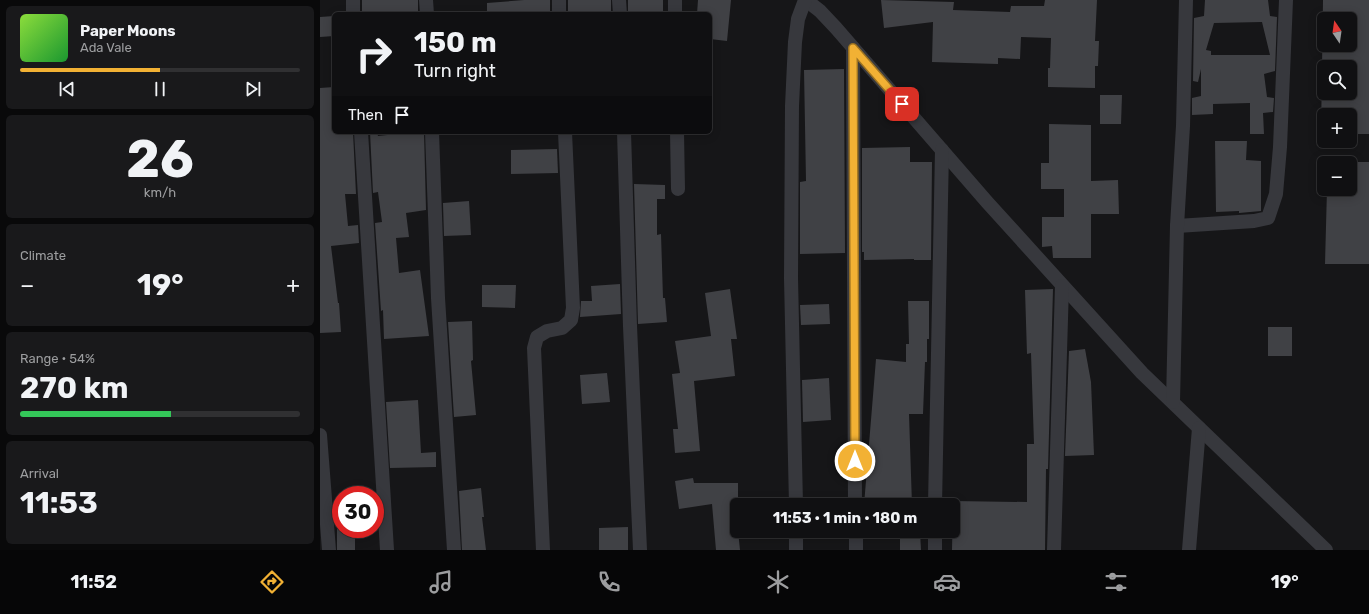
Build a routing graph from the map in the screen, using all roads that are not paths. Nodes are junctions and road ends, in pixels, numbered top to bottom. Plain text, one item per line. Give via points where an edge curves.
1 (352, 0) edge
2 (426, 0) edge
3 (559, 0) edge
4 (620, 0) edge
5 (675, 0) edge
6 (806, 0) edge
7 (1186, 0) edge
8 (1286, 0) edge
9 (353, 12) edge
10 (427, 12) edge
11 (559, 12) edge
12 (620, 12) edge
13 (675, 12) edge
14 (853, 48) junction
15 (361, 134) edge
16 (432, 134) edge
17 (565, 134) edge
18 (624, 134) edge
19 (677, 134) edge
20 (942, 150) junction
21 (678, 189) dead end
22 (1177, 226) junction
23 (1062, 286) junction
24 (1173, 402) junction
25 (1199, 428) junction
26 (320, 435) edge
27 (796, 498) edge
28 (855, 498) edge
29 (935, 498) edge
30 (796, 538) edge
31 (856, 538) edge
32 (935, 538) edge
33 (328, 550) edge
34 (387, 550) edge
35 (454, 550) edge
36 (543, 550) edge
37 (640, 550) edge
38 (796, 550) edge
39 (856, 550) edge
40 (935, 550) edge
41 (1054, 550) edge
42 (1189, 550) edge
43 (1326, 550) edge

1 - 9 street
2 - 10 street
3 - 11 street
4 - 12 street
5 - 13 street
6 - 14 street via 825,16
6 - 27 street via 798,19 792,106 791,278
7 - 22 street via 1183,126
8 - 22 street via 1280,147 1276,194 1268,218
14 - 20 street
14 - 28 street
15 - 34 street
16 - 35 street via 438,298
17 - 36 street via 572,314 571,320 562,328 537,336 534,348
18 - 37 street
19 - 21 street
20 - 23 street
20 - 29 street
22 - 24 street
23 - 24 street via 1142,373
23 - 41 street
24 - 25 street
25 - 42 street
25 - 43 street
26 - 33 street
30 - 38 street
31 - 39 street
32 - 40 street

